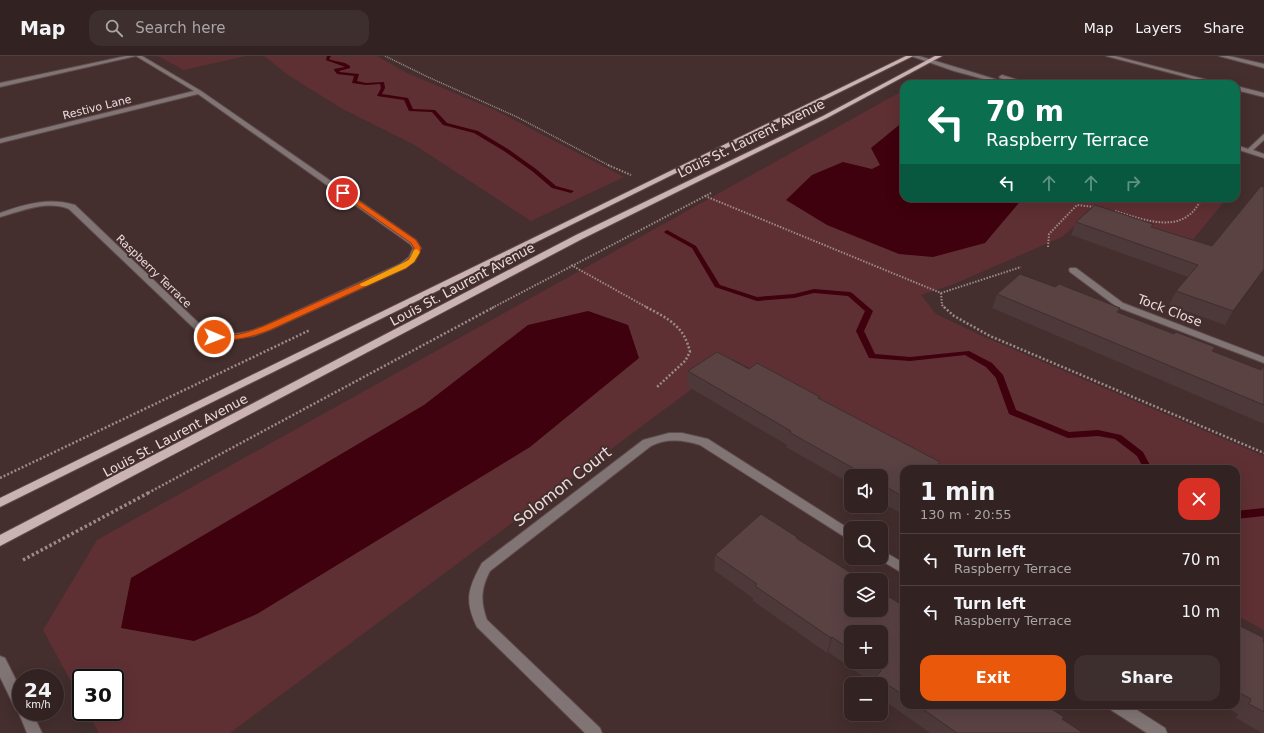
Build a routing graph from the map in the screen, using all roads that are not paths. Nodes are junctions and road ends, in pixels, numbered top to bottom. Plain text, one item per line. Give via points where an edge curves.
1 (133, 56) edge
2 (138, 56) edge
3 (910, 56) edge
4 (914, 56) edge
5 (1109, 56) edge
6 (1222, 56) edge
7 (935, 58) edge
8 (1264, 66) edge
9 (997, 80) edge
10 (1011, 80) edge
11 (1204, 80) edge
12 (0, 85) edge
13 (1240, 89) edge
14 (199, 92) junction
15 (1264, 95) edge
16 (1264, 136) edge
17 (0, 141) edge
18 (1240, 148) edge
19 (1249, 151) junction
20 (1264, 156) edge
21 (0, 215) edge
22 (1073, 270) dead end
23 (1264, 360) edge
24 (0, 503) edge
25 (844, 532) edge
26 (0, 541) edge
27 (888, 560) edge
28 (900, 567) edge
29 (0, 662) edge
30 (12, 687) edge
31 (1122, 709) edge
32 (29, 721) edge
33 (35, 733) edge
34 (595, 733) edge
35 (1160, 733) edge

1 - 12 street
2 - 14 street, Raspberry Terrace
3 - 24 main road, Louis St. Laurent Avenue
4 - 7 street
5 - 11 street
6 - 8 street
7 - 9 street
7 - 10 street
7 - 26 main road, Louis St. Laurent Avenue via 825,117 579,237
13 - 15 street
14 - 17 street, Restivo Lane
14 - 21 street, Raspberry Terrace via 413,242 417,248 412,261 250,335 214,337 203,332 72,207 65,204 44,204
16 - 19 street
18 - 19 street
19 - 20 street
22 - 23 street, Tock Close via 1120,304
25 - 34 street, Solomon Court via 704,442 687,436 658,437 486,567 476,586 474,606 482,623
27 - 28 street
29 - 30 street
31 - 35 street
32 - 33 street

